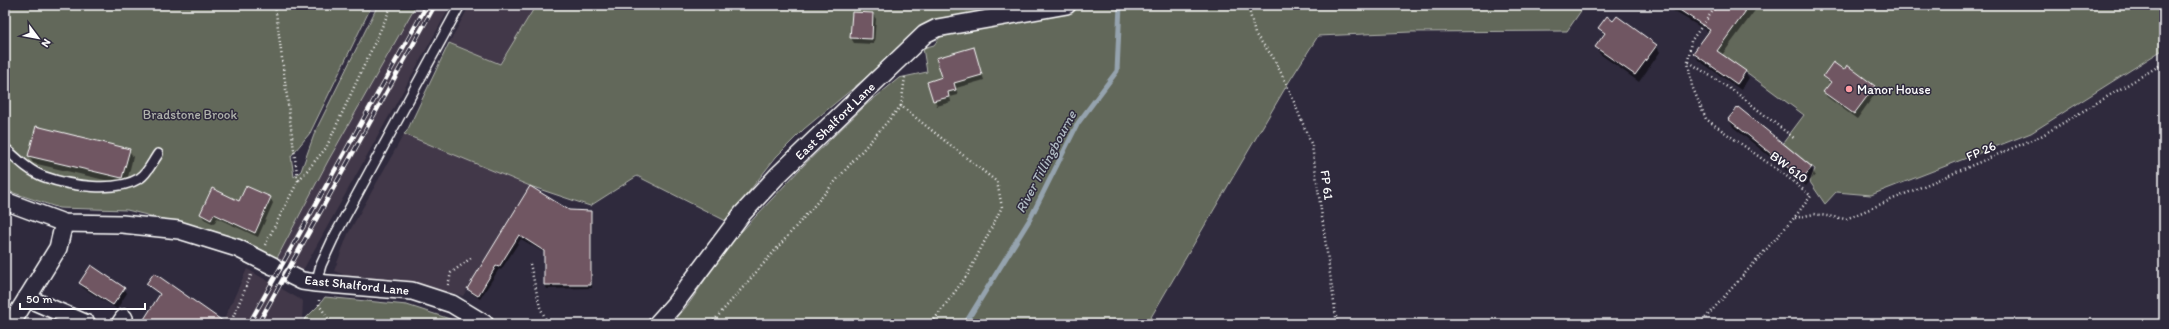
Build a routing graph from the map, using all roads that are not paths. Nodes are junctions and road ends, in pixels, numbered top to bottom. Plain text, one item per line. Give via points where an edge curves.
1 (460, 5) edge
2 (1067, 5) edge
3 (5, 148) edge
4 (158, 154) dead end
5 (5, 201) edge
6 (64, 223) junction
7 (316, 283) junction
8 (27, 298) junction
9 (11, 324) edge
10 (87, 324) edge
11 (486, 324) edge
12 (657, 324) edge

1 - 7 lane via 339,226 321,265
2 - 12 street, East Shalford Lane via 937,28 925,34 777,176 742,214
3 - 4 lane via 44,176 95,187 119,187 141,178
5 - 6 street, East Shalford Lane
6 - 7 street, East Shalford Lane via 122,224 179,230 237,248 302,281
6 - 8 street via 58,248
7 - 11 street, East Shalford Lane via 412,291 452,304
8 - 9 street
8 - 10 street

